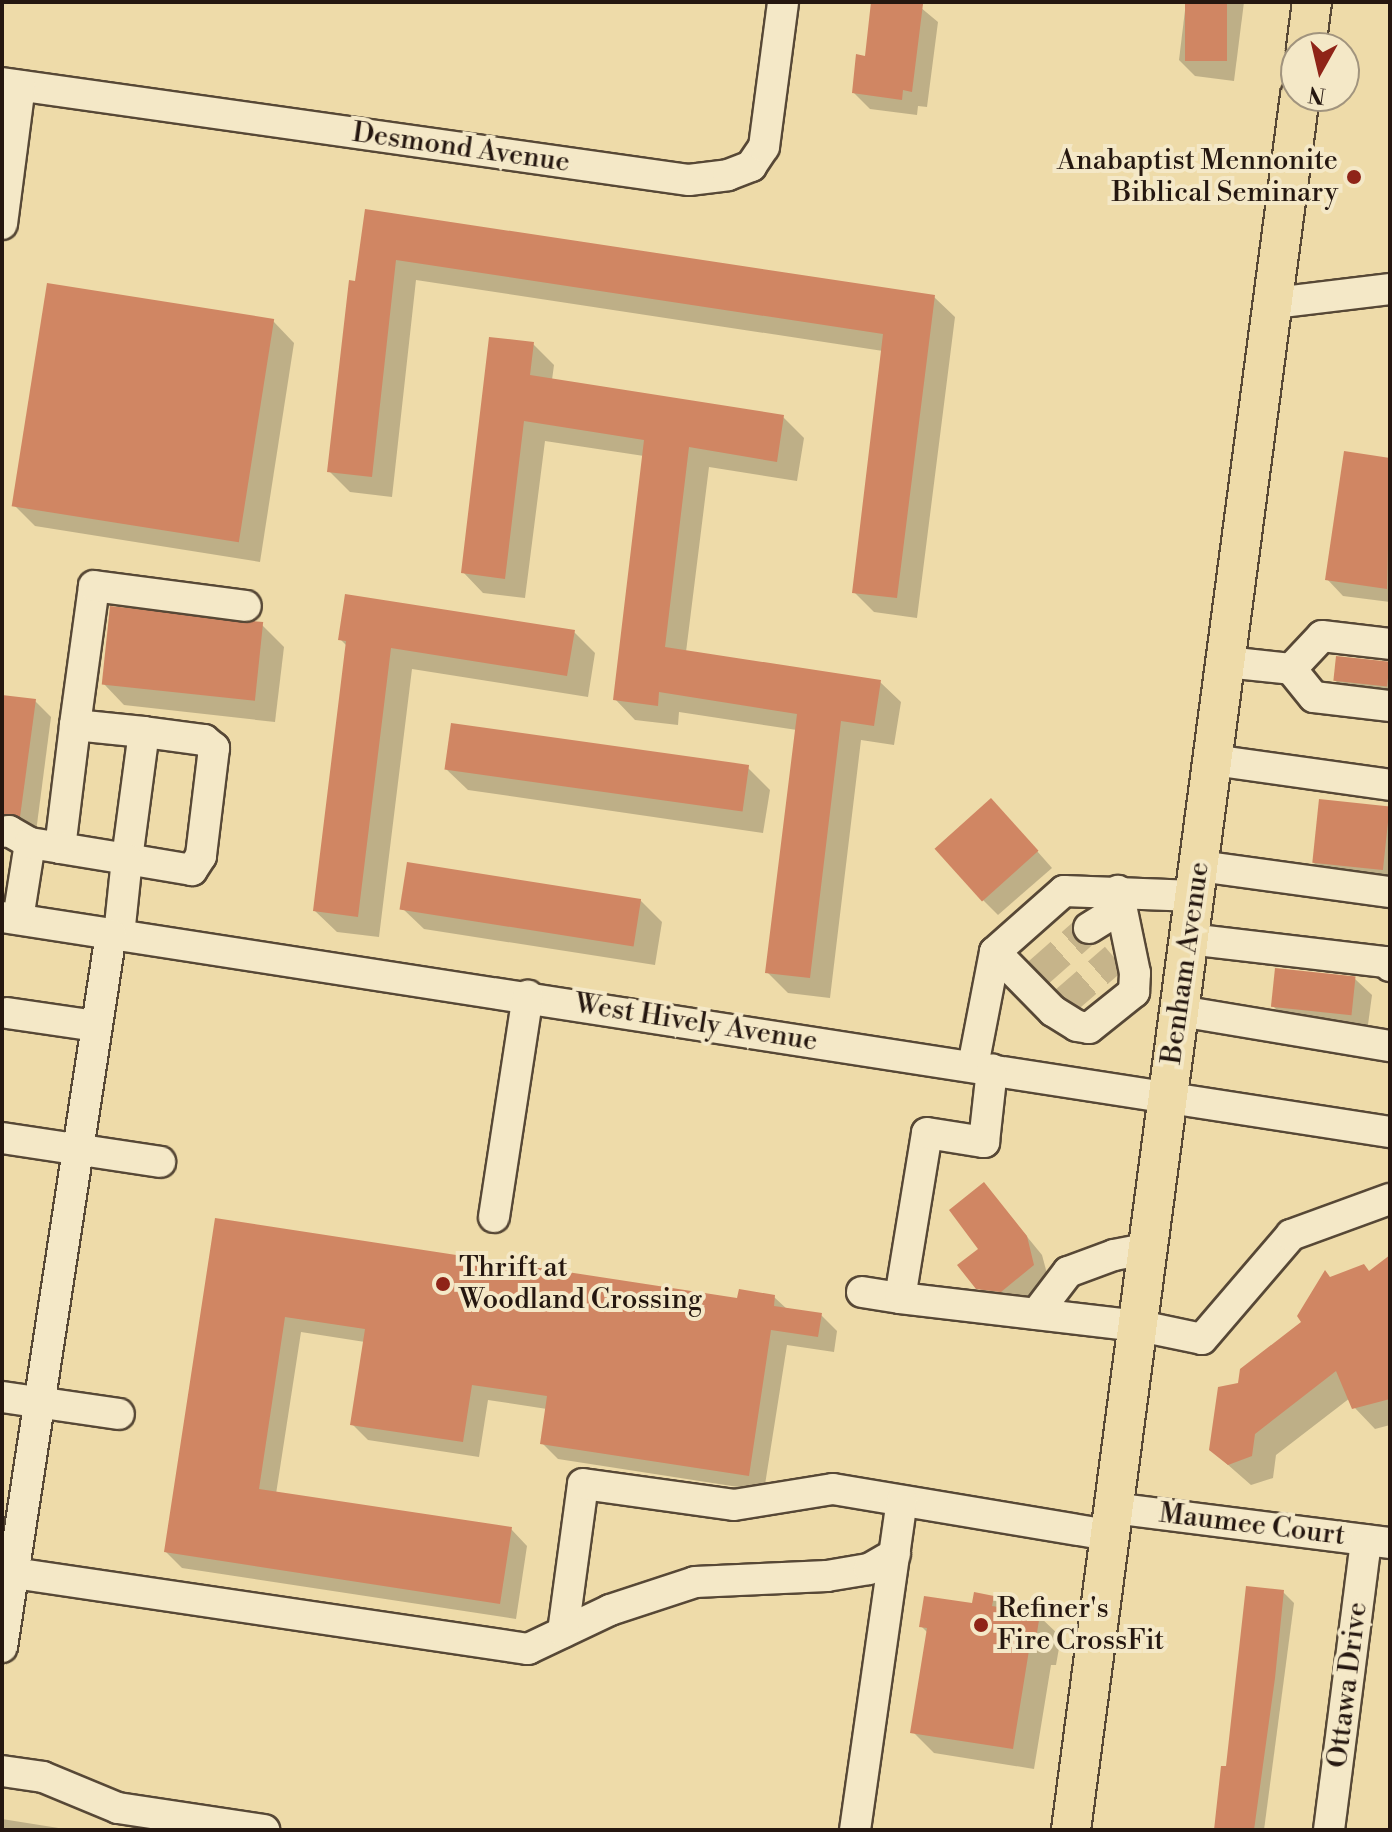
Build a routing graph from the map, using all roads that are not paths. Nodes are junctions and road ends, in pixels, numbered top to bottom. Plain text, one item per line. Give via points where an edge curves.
1 (783, 2) edge
2 (1312, 2) edge
3 (1308, 32) edge
4 (11, 84) edge
5 (1298, 112) edge
6 (2, 224) edge
7 (1390, 289) edge
8 (1274, 303) junction
9 (246, 606) dead end
10 (1390, 644) edge
11 (1226, 662) junction
12 (1291, 669) junction
13 (1390, 706) edge
14 (75, 725) junction
15 (144, 732) junction
16 (1213, 760) junction
17 (1390, 785) edge
18 (2, 832) edge
19 (45, 846) junction
20 (127, 859) junction
21 (1197, 881) junction
22 (1390, 892) edge
23 (1119, 900) junction
24 (10, 918) edge
25 (1089, 928) tunnel mouth
26 (115, 934) junction
27 (1189, 939) junction
28 (995, 952) junction
29 (1390, 966) edge
30 (528, 996) junction
31 (1180, 1011) junction
32 (7, 1013) dead end
33 (96, 1026) junction
34 (1390, 1046) edge
35 (982, 1068) junction
36 (1169, 1097) junction
37 (1390, 1132) edge
38 (2, 1138) edge
39 (79, 1149) junction
40 (160, 1162) dead end
41 (1390, 1199) edge
42 (494, 1217) dead end
43 (1150, 1248) junction
44 (862, 1292) dead end
45 (900, 1298) junction
46 (1036, 1314) junction
47 (1140, 1326) junction
48 (2, 1397) edge
49 (41, 1402) junction
50 (119, 1414) dead end
51 (902, 1501) junction
52 (1111, 1522) junction
53 (1378, 1541) edge
54 (895, 1554) junction
55 (14, 1573) junction
56 (563, 1632) junction
57 (2, 1647) edge
58 (2, 1771) edge
59 (264, 1830) edge
60 (855, 1830) edge
61 (1071, 1830) edge
62 (1329, 1830) edge

1 - 4 street, Desmond Avenue via 764,147 751,166 689,180
2 - 3 main road
4 - 6 street
5 - 8 main road, Benham Avenue
7 - 8 street
8 - 11 main road, Benham Avenue
9 - 14 street via 94,586
10 - 12 street via 1322,636
11 - 12 street
11 - 16 main road, Benham Avenue
12 - 13 street via 1314,697
14 - 15 street
14 - 19 street
15 - 20 street
15 - 20 street via 204,740 214,748 201,856 192,870
16 - 17 street
16 - 21 main road, Benham Avenue
18 - 19 street
19 - 20 street
19 - 24 street
20 - 26 street
21 - 22 street
21 - 23 street
21 - 27 main road, Benham Avenue
23 - 25 street
23 - 28 street via 1064,891
23 - 28 street via 1122,952 1135,973 1134,992 1089,1028 1077,1026 1032,979
24 - 26 street, West Hively Avenue
26 - 30 street, West Hively Avenue
26 - 33 street
27 - 29 street
27 - 31 main road, Benham Avenue
28 - 35 street
30 - 35 street, West Hively Avenue
30 - 42 street
31 - 34 street
31 - 36 main road, Benham Avenue
32 - 33 street
33 - 39 street
35 - 36 street, West Hively Avenue
35 - 45 street via 984,1142 927,1133
36 - 37 street, West Hively Avenue
36 - 43 main road, Benham Avenue
38 - 39 street
39 - 40 street
39 - 49 street
41 - 47 street via 1291,1235 1202,1339
43 - 46 street via 1068,1272
43 - 47 main road, Benham Avenue
44 - 45 street
45 - 46 street
46 - 47 street
47 - 52 main road, Benham Avenue
48 - 49 street
49 - 50 street
49 - 55 street
51 - 52 street, Maumee Court
51 - 54 street
51 - 56 street, Maumee Court via 833,1489 734,1505 583,1484
52 - 53 street, Maumee Court
52 - 61 main road, Benham Avenue
53 - 62 street, Ottawa Drive
54 - 56 street via 869,1569 827,1576 695,1582
54 - 60 street
55 - 56 street via 528,1649
55 - 57 street
58 - 59 street via 43,1777 118,1808

